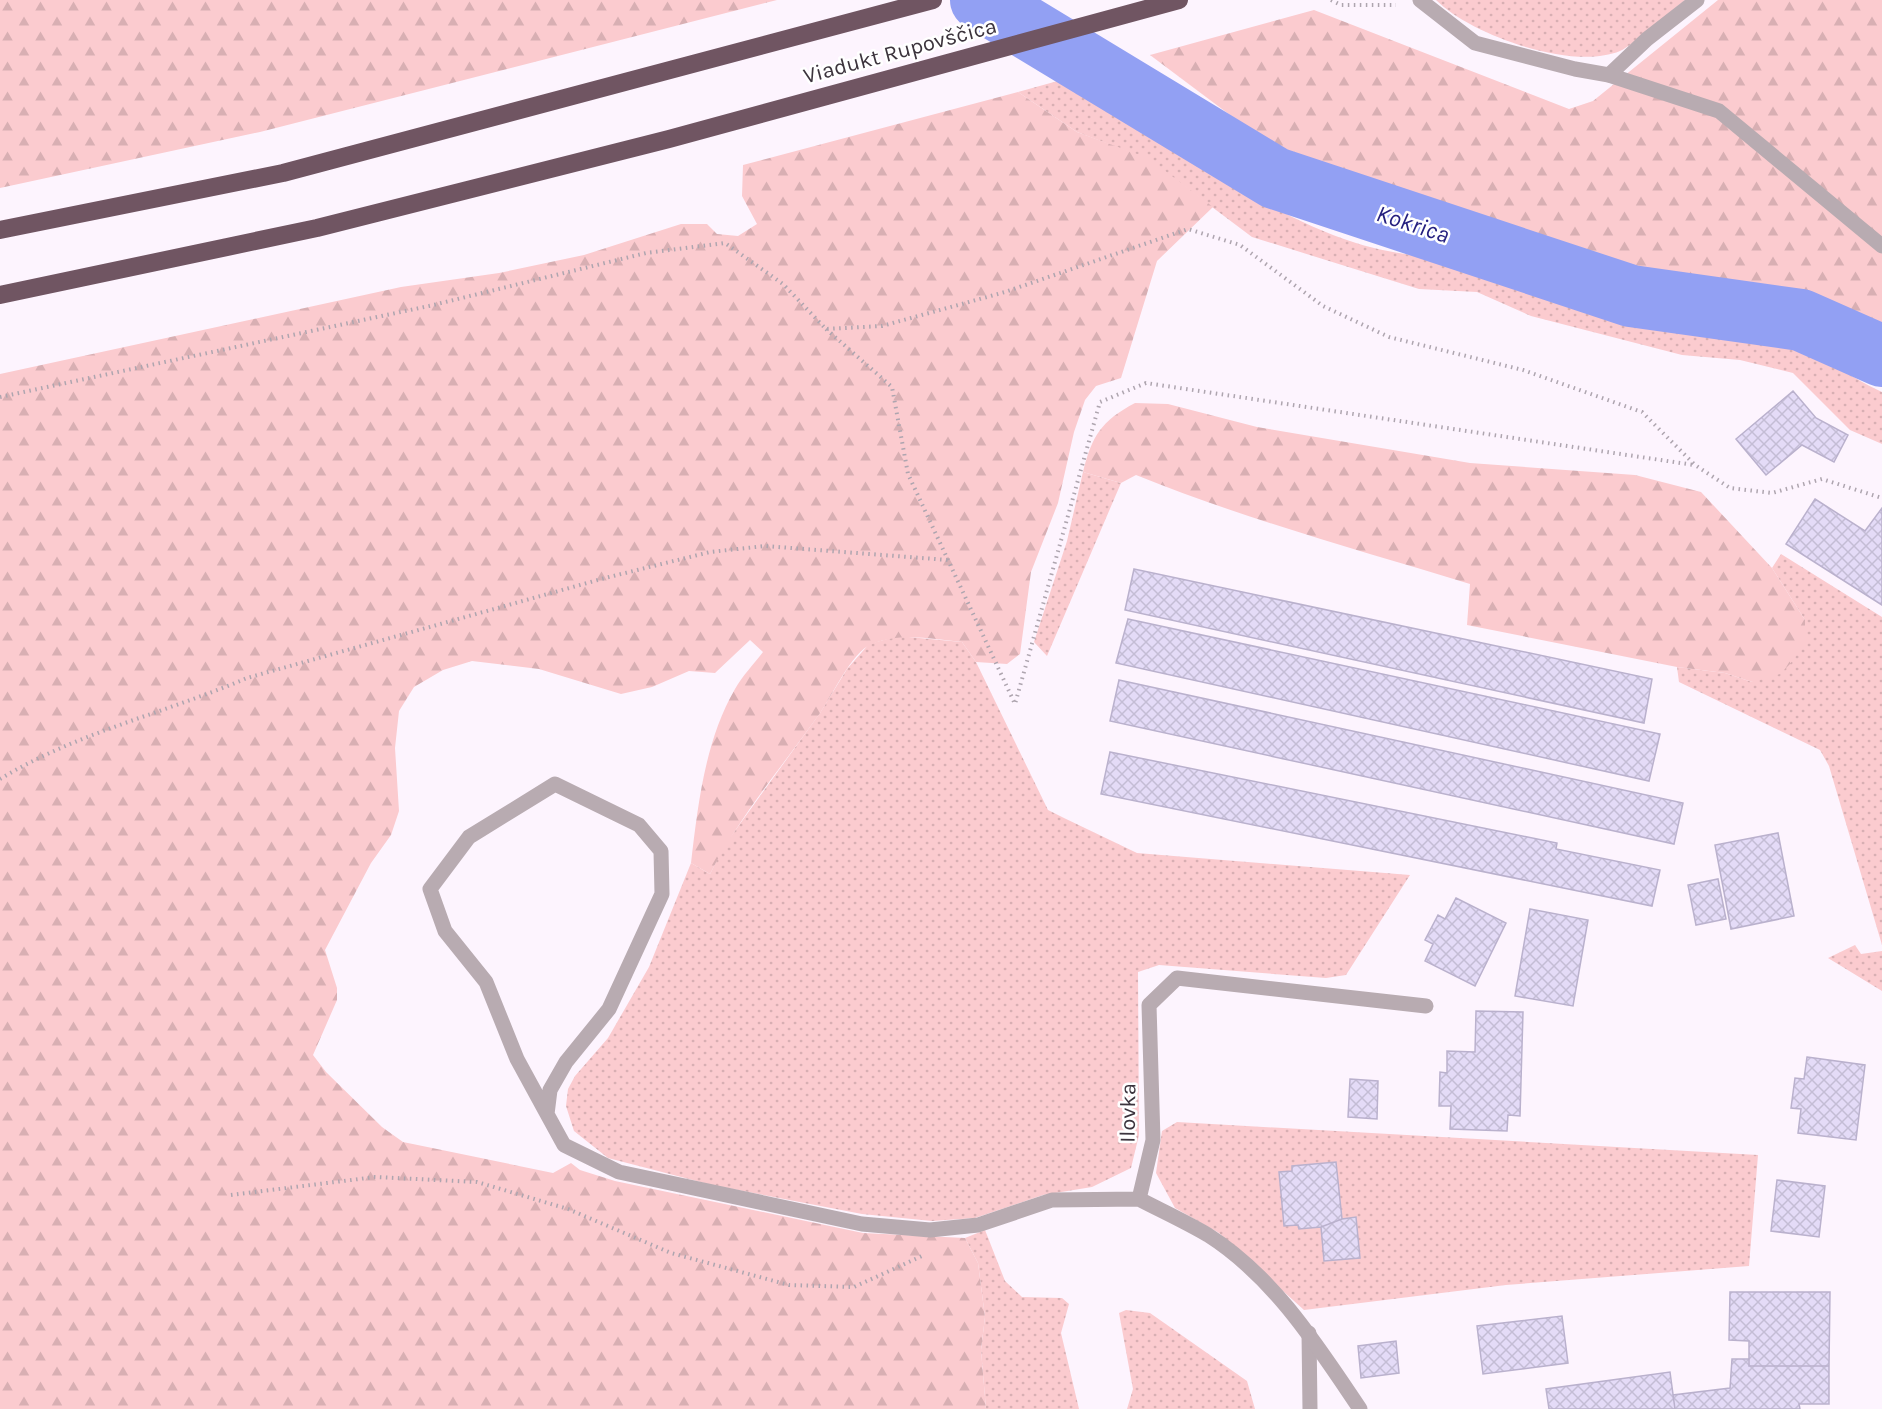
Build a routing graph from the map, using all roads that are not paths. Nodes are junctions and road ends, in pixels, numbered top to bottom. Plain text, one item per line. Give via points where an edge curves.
1 (933, 0) edge
2 (1179, 0) edge
3 (1696, 0) edge
4 (1422, 3) edge
5 (1609, 75) junction
6 (0, 230) edge
7 (1882, 246) edge
8 (0, 295) edge
9 (1426, 1006) dead end
10 (547, 1114) junction
11 (1139, 1199) junction
12 (1309, 1333) junction
13 (1310, 1409) edge
14 (1360, 1409) edge

1 - 6 highway, Viadukt Rupovščica via 283,172
2 - 8 highway, Viadukt Rupovščica via 669,139 317,228
3 - 5 street
4 - 5 street via 1475,43
5 - 7 street via 1719,111
9 - 11 street, Ilovka via 1177,978 1149,1005 1153,1140
10 - 10 street via 550,1090 566,1062 609,1009 662,894 661,851 639,825 555,784 469,837 430,889 445,931 486,982 517,1059
10 - 11 street via 564,1145 619,1172 862,1224 930,1230 978,1225 1052,1200
11 - 12 street via 1208,1236 1250,1268
12 - 13 street
12 - 14 street

